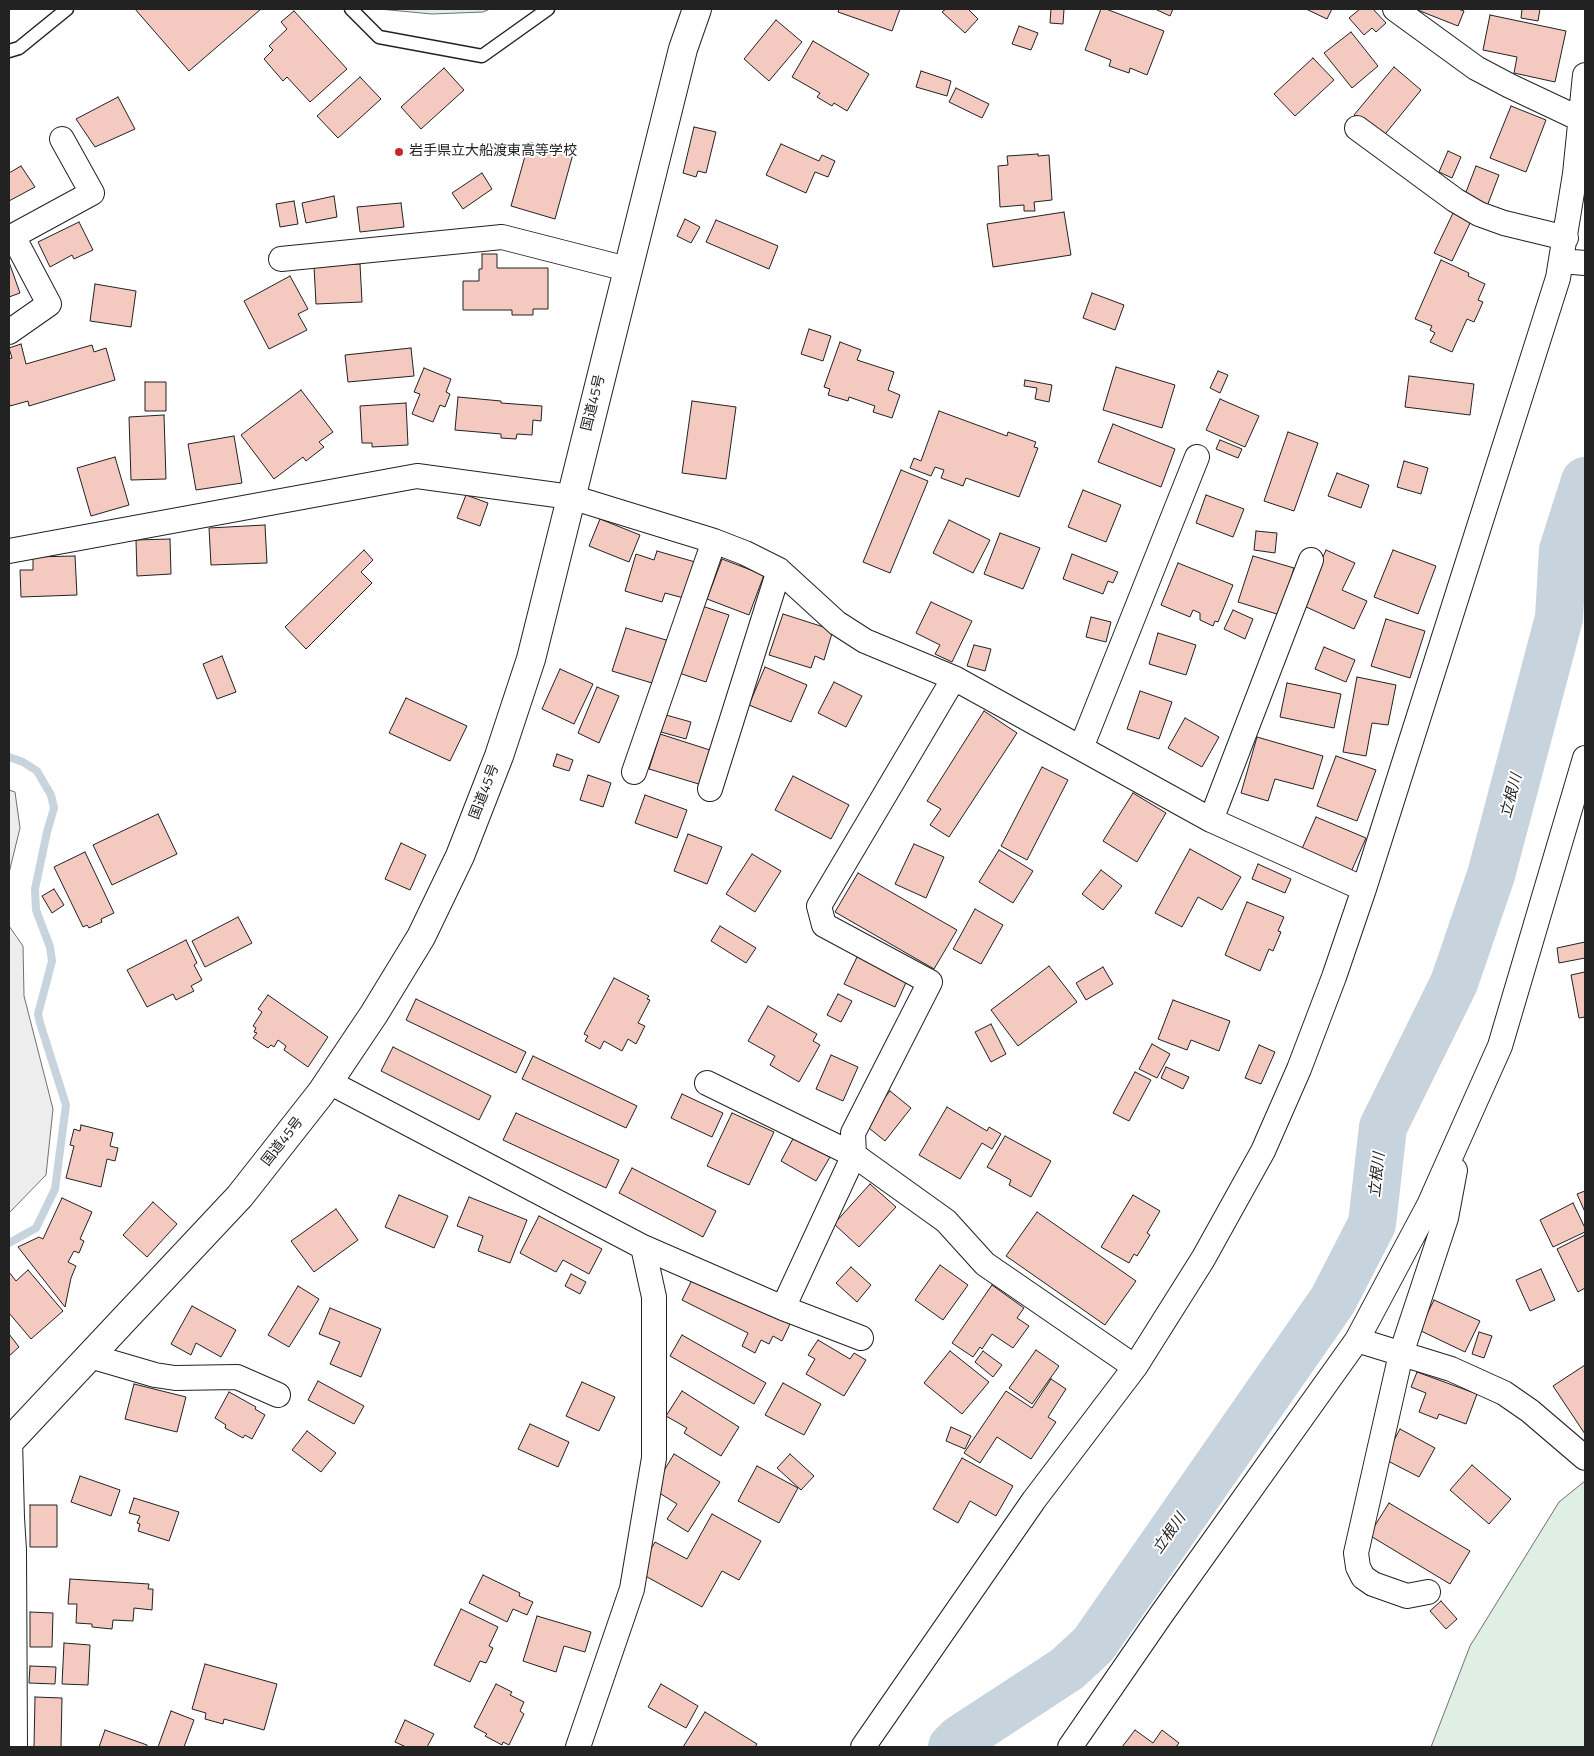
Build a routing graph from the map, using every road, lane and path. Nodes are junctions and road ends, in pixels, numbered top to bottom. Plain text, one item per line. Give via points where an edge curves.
1 (67, 9) edge
2 (351, 9) edge
3 (548, 9) edge
4 (697, 9) edge
5 (1394, 9) edge
6 (9, 51) edge
7 (1585, 75) edge
8 (1580, 119) junction
9 (1357, 128) dead end
10 (62, 139) dead end
11 (12, 242) edge
12 (1572, 256) edge
13 (281, 259) dead end
14 (628, 269) junction
15 (9, 332) edge
16 (1197, 457) dead end
17 (571, 497) junction
18 (714, 541) junction
19 (9, 551) edge
20 (1310, 560) dead end
21 (779, 570) junction
22 (954, 678) junction
23 (1081, 748) junction
24 (1585, 758) edge
25 (634, 772) dead end
26 (710, 789) dead end
27 (1211, 820) junction
28 (1364, 889) junction
29 (329, 1082) junction
30 (708, 1083) dead end
31 (1462, 1134) junction
32 (854, 1155) junction
33 (643, 1247) junction
34 (783, 1308) junction
35 (861, 1338) dead end
36 (1357, 1340) junction
37 (1401, 1354) junction
38 (90, 1356) junction
39 (1135, 1367) junction
40 (278, 1395) dead end
41 (10, 1441) edge
42 (1585, 1458) edge
43 (1428, 1592) dead end
44 (15, 1747) edge
45 (578, 1747) edge
46 (863, 1747) edge
47 (1070, 1747) edge

1 - 6 lane via 19,48
2 - 3 lane via 379,37 482,56
4 - 14 highway, 国道45号 via 683,49
5 - 8 street via 1476,68
7 - 8 street
8 - 12 street
9 - 12 street via 1455,200
10 - 11 street via 92,193 13,236
11 - 15 street via 49,304
12 - 28 street via 1558,278
13 - 14 street via 502,237
14 - 17 highway, 国道45号
16 - 23 street
17 - 18 street
17 - 19 street via 417,476
17 - 29 highway, 国道45号 via 531,659 499,756 460,856 421,937
18 - 21 street
18 - 25 street
20 - 27 street
21 - 22 street via 837,623 865,641
21 - 26 street
22 - 23 street
22 - 32 street via 819,906 824,925 930,982 853,1133
23 - 27 street
24 - 31 street via 1500,1046
27 - 28 street
28 - 39 street via 1300,1069 1263,1151 1203,1259
29 - 33 street
29 - 38 highway, 国道45号 via 240,1196
30 - 32 street
31 - 36 street via 1429,1205
31 - 37 street via 1446,1218
32 - 34 street
32 - 39 street via 946,1221 984,1264
33 - 34 street
33 - 45 street via 654,1296 654,1458 632,1589
34 - 35 street
36 - 37 street
36 - 47 street
37 - 42 street via 1451,1369 1504,1392
37 - 43 street via 1356,1553 1363,1577 1372,1584 1407,1596
38 - 40 street via 175,1378 237,1377
38 - 41 highway, 国道45号
39 - 46 street via 1034,1500
41 - 44 street

